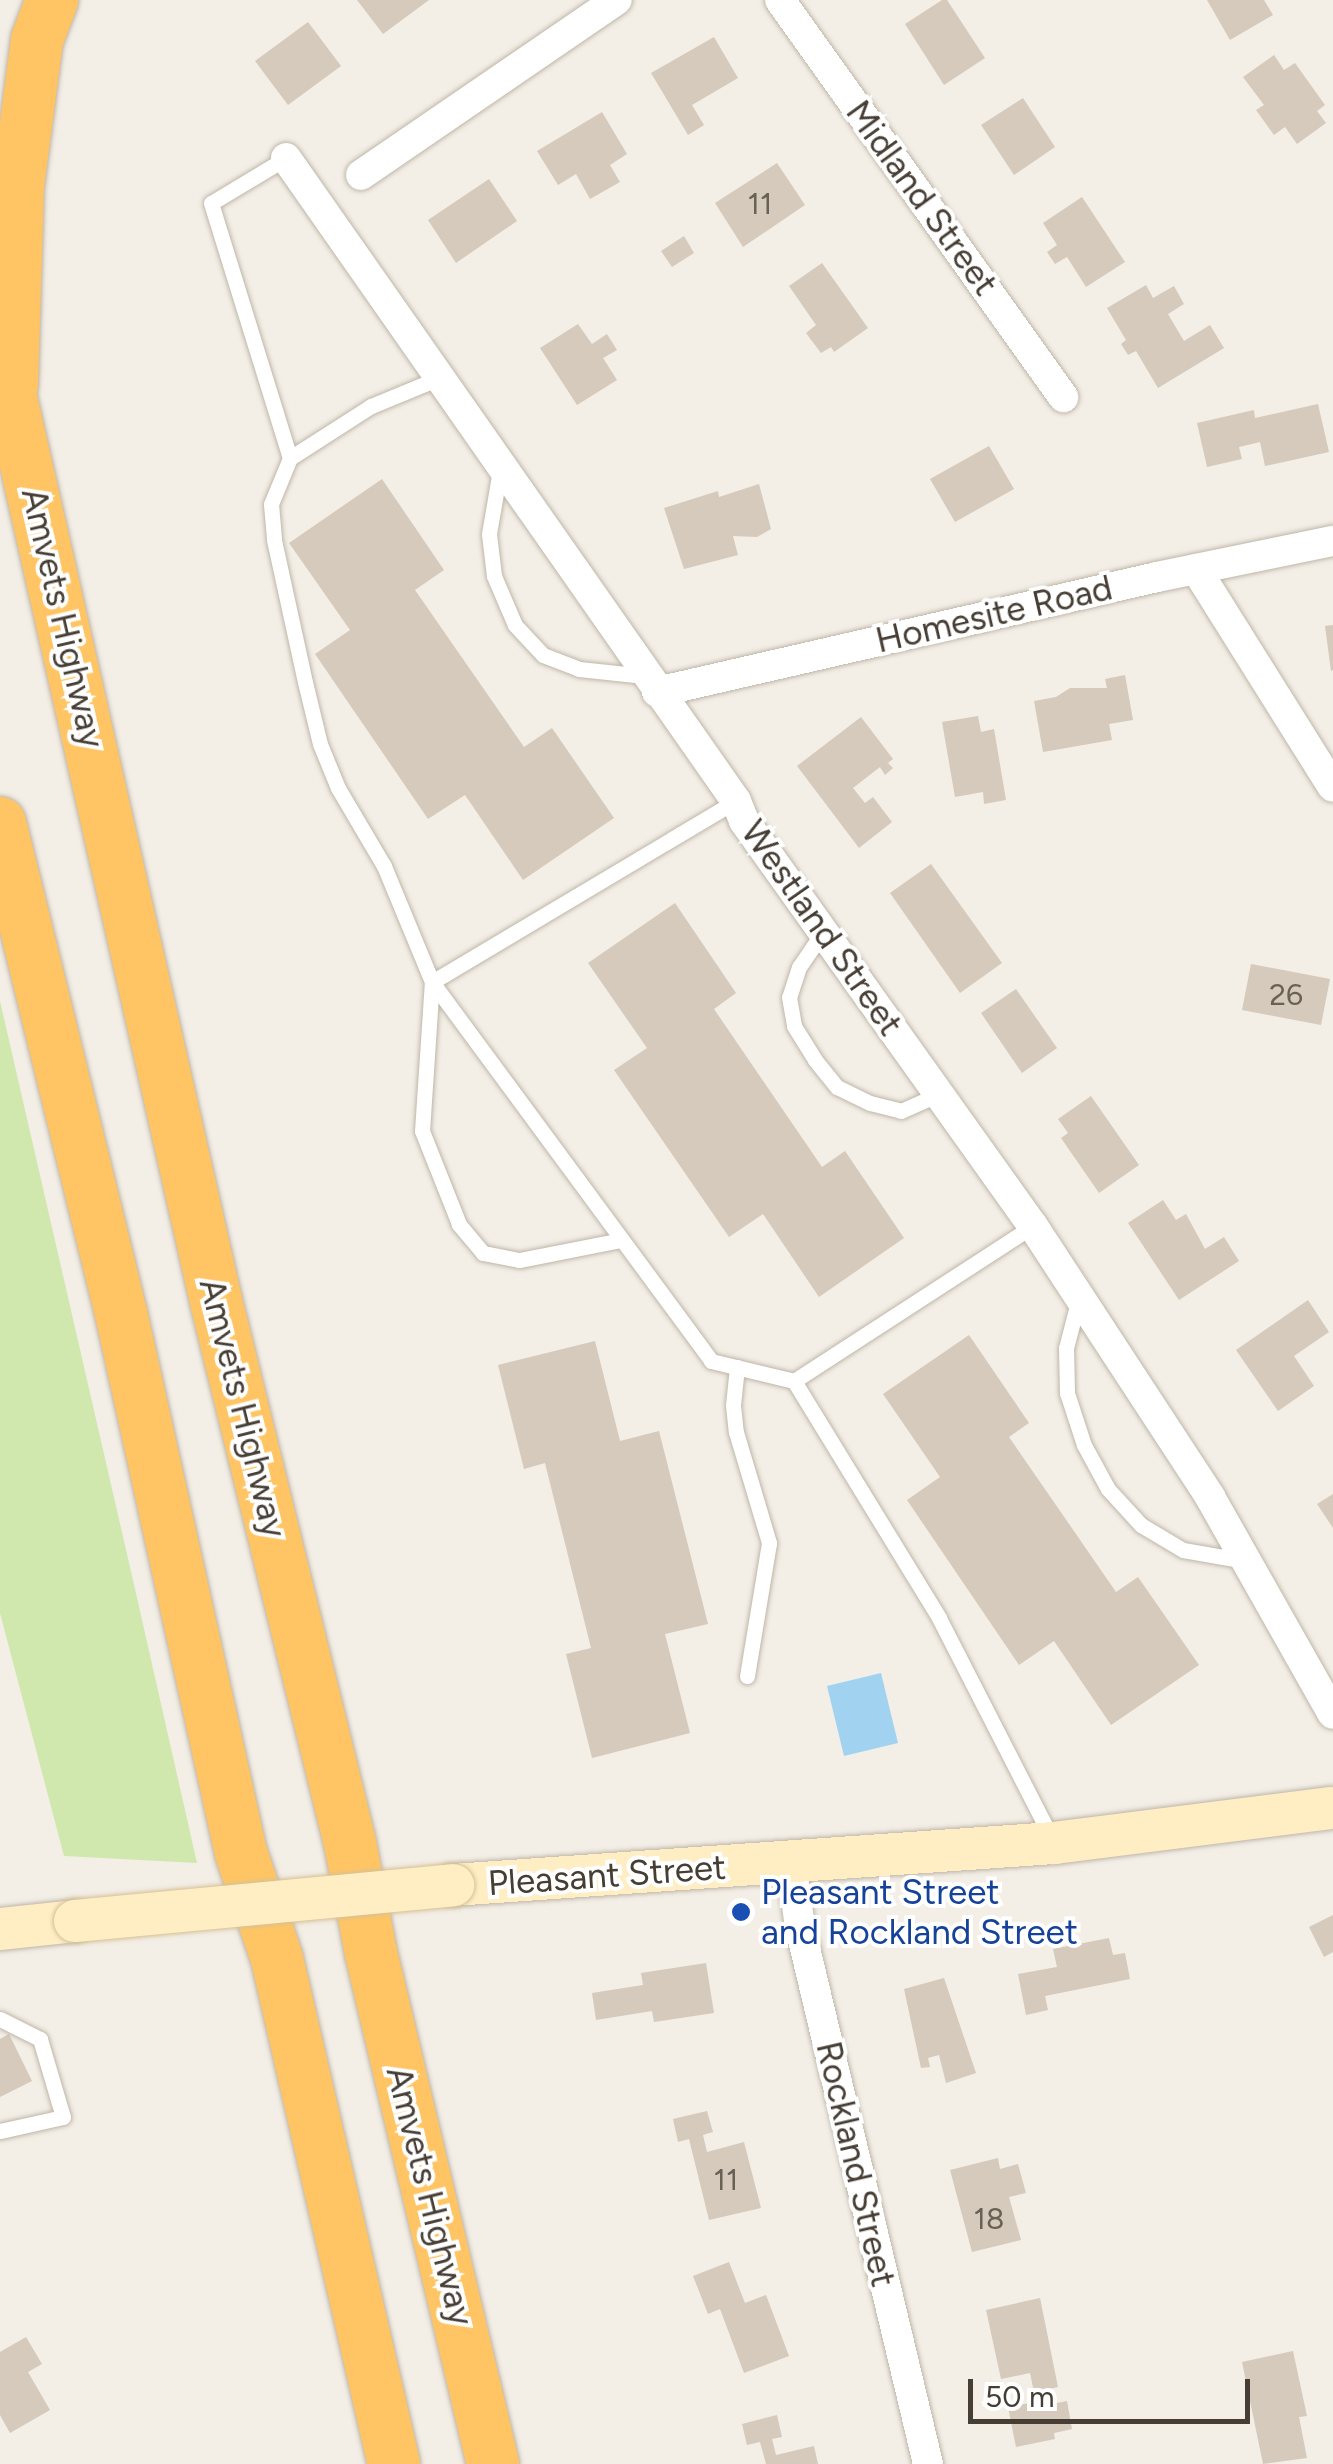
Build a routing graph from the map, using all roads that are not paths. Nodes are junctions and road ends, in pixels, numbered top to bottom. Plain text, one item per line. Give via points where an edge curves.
1 (52, 0) edge
2 (617, 0) edge
3 (780, 0) edge
4 (286, 158) joint
5 (362, 175) dead end
6 (6, 371) edge
7 (439, 378) junction
8 (1064, 397) dead end
9 (290, 458) junction
10 (501, 466) junction
11 (1333, 541) edge
12 (1196, 569) junction
13 (651, 684) junction
14 (1333, 787) edge
15 (736, 801) junction
16 (0, 823) edge
17 (824, 932) junction
18 (432, 982) junction
19 (939, 1094) junction
20 (1032, 1226) junction
21 (621, 1240) junction
22 (1079, 1298) junction
23 (737, 1367) junction
24 (794, 1381) junction
25 (1246, 1561) junction
26 (747, 1676) dead end
27 (1333, 1714) edge
28 (1333, 1808) edge
29 (1054, 1843) junction
30 (791, 1863) junction
31 (0, 1929) edge
32 (0, 2018) edge
33 (0, 2131) edge
34 (394, 2464) edge
35 (493, 2464) edge
36 (928, 2464) edge

1 - 6 highway, Amvets Highway via 37,40 18,186
2 - 5 street
3 - 8 street, Midland Street
4 - 7 street, Westland Street
4 - 9 lane via 211,204
6 - 35 highway, Amvets Highway via 216,1301
7 - 9 lane via 371,406
7 - 10 street, Westland Street
9 - 18 lane via 271,504 274,540 320,744 384,866
10 - 13 street, Westland Street
10 - 13 lane via 489,534 494,576 515,626 542,655
11 - 12 street, Homesite Road
12 - 13 street, Homesite Road
12 - 14 street
13 - 15 street, Westland Street
15 - 17 street, Westland Street
15 - 18 lane
16 - 34 highway via 121,1313 241,1853 277,1959
17 - 19 street, Westland Street
17 - 19 lane via 789,996 794,1026 815,1060 837,1087 870,1104 901,1111
18 - 21 lane
18 - 21 lane via 422,1132 458,1224 483,1253 519,1260
19 - 20 street, Westland Street
20 - 22 street, Westland Street
20 - 24 lane
21 - 23 lane via 710,1361
22 - 25 street, Westland Street
22 - 25 lane via 1066,1348 1067,1393 1108,1489 1141,1524 1184,1550
23 - 24 lane
23 - 26 lane via 736,1432 769,1543
24 - 29 lane via 938,1618
25 - 27 street, Westland Street
28 - 29 main road, Pleasant Street
29 - 30 main road, Pleasant Street
30 - 31 main road, Pleasant Street, bridge via 453,1886
30 - 36 street, Rockland Street via 800,1928
32 - 33 lane via 40,2039 63,2117

